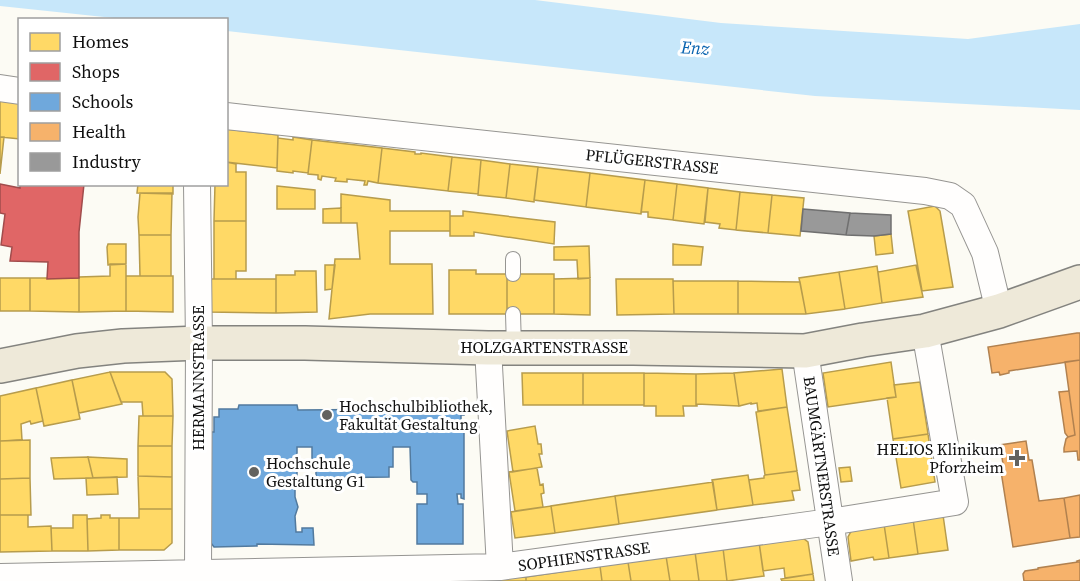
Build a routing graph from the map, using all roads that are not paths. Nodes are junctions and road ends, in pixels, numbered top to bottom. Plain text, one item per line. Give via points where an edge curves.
1 (0, 88) edge
2 (18, 91) edge
3 (228, 116) edge
4 (197, 186) edge
5 (513, 259) dead end
6 (513, 274) dead end
7 (1080, 282) edge
8 (999, 311) junction
9 (513, 314) dead end
10 (925, 331) junction
11 (199, 343) junction
12 (501, 348) junction
13 (805, 351) junction
14 (0, 366) edge
15 (830, 522) junction
16 (500, 567) junction
17 (198, 572) junction
18 (0, 577) edge
19 (839, 581) edge

1 - 2 street
3 - 8 street, PFLÜGERSTRASSE via 950,196 963,205 985,253
4 - 11 street, HERMANNSTRASSE
5 - 6 lane
7 - 8 main road, HOLZGARTENSTRASSE
8 - 10 main road, HOLZGARTENSTRASSE
9 - 12 lane
10 - 13 main road, HOLZGARTENSTRASSE
10 - 15 street, SOPHIENSTRASSE via 955,502
11 - 12 main road, HOLZGARTENSTRASSE
11 - 14 main road, HOLZGARTENSTRASSE via 77,351
11 - 17 street, HERMANNSTRASSE
12 - 13 main road, HOLZGARTENSTRASSE
12 - 16 street
13 - 15 street, BAUMGÄRTNERSTRASSE
15 - 16 street, SOPHIENSTRASSE
15 - 19 street, BAUMGÄRTNERSTRASSE
16 - 17 street, SOPHIENSTRASSE
17 - 18 street, SOPHIENSTRASSE

